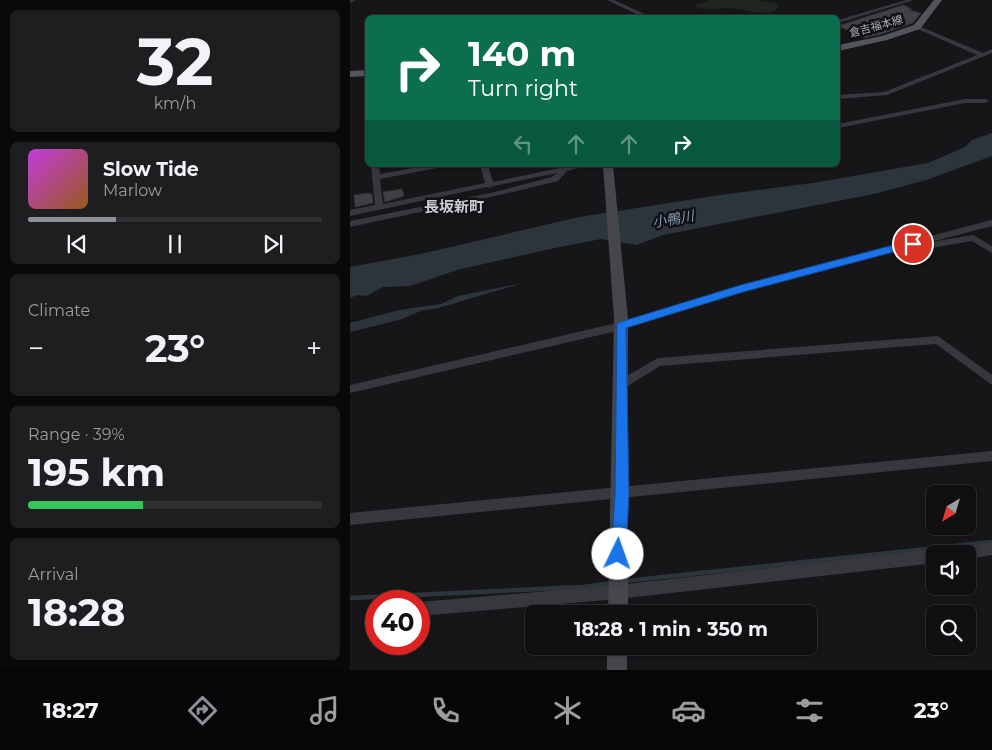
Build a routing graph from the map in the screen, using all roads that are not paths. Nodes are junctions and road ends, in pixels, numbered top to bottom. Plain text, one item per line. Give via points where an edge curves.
1 (610, 0) edge
2 (911, 0) edge
3 (938, 0) edge
4 (644, 15) edge
5 (840, 21) edge
6 (917, 27) junction
7 (840, 48) edge
8 (992, 51) edge
9 (983, 55) junction
10 (365, 73) edge
11 (350, 74) edge
12 (840, 97) edge
13 (986, 100) dead end
14 (840, 126) edge
15 (375, 167) edge
16 (431, 167) edge
17 (485, 167) edge
18 (576, 167) edge
19 (564, 170) junction
20 (609, 170) edge
21 (377, 177) junction
22 (490, 186) junction
23 (379, 208) junction
24 (350, 214) edge
25 (992, 223) edge
26 (350, 224) edge
27 (913, 244) junction
28 (992, 250) edge
29 (621, 322) junction
30 (992, 380) edge
31 (622, 384) junction
32 (350, 389) edge
33 (992, 456) edge
34 (622, 494) junction
35 (350, 519) edge
36 (992, 550) edge
37 (976, 552) edge
38 (926, 557) edge
39 (618, 585) junction
40 (618, 605) edge
41 (430, 609) edge
42 (618, 655) edge
43 (617, 670) edge

1 - 4 street
2 - 5 street
3 - 6 main road, 倉吉福本線
6 - 7 main road, 倉吉福本線
6 - 9 street
8 - 9 street
9 - 12 street via 885,94
10 - 11 main road
13 - 14 street via 965,101
15 - 21 street
16 - 21 street
17 - 22 street
18 - 19 street
19 - 22 street
19 - 26 street via 555,179
20 - 29 street
21 - 23 street
22 - 23 street
23 - 24 street
25 - 27 street
27 - 28 street via 973,238
27 - 29 street
29 - 31 street
29 - 32 street
30 - 31 street via 938,340 658,362
31 - 34 street
33 - 34 street
34 - 35 street
34 - 39 street
36 - 37 street
38 - 39 street
39 - 40 street
39 - 41 street
42 - 43 street

